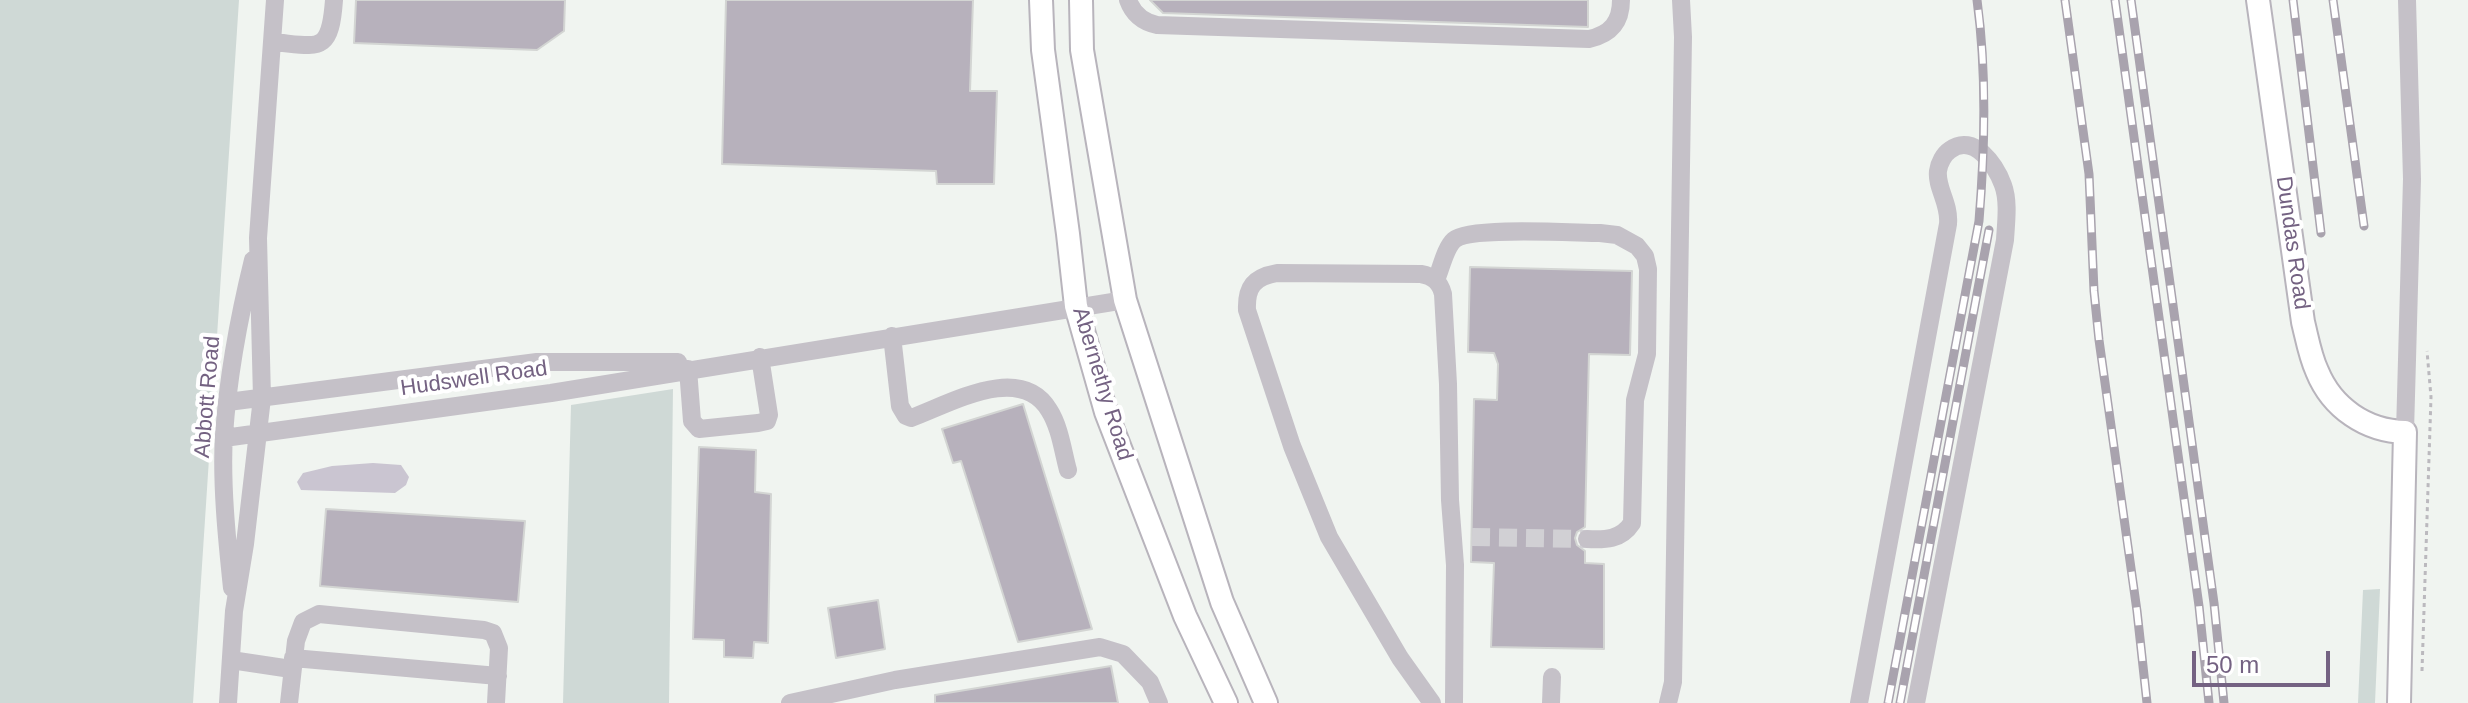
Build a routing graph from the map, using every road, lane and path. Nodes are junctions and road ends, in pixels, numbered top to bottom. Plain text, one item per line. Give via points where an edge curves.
1 (275, 0) edge
2 (334, 0) edge
3 (1041, 0) edge
4 (1081, 0) edge
5 (1128, 0) edge
6 (1621, 0) edge
7 (1681, 0) edge
8 (2258, 0) edge
9 (2407, 0) edge
10 (272, 42) junction
11 (258, 238) junction
12 (1436, 280) junction
13 (1125, 300) junction
14 (1076, 306) junction
15 (892, 336) junction
16 (760, 357) junction
17 (729, 362) junction
18 (688, 369) junction
19 (262, 398) junction
20 (228, 402) junction
21 (2405, 432) junction
22 (257, 434) junction
23 (224, 438) junction
24 (1068, 470) dead end
25 (1452, 536) junction
26 (1472, 537) tunnel mouth
27 (1587, 539) tunnel mouth
28 (234, 611) junction
29 (231, 660) junction
30 (292, 663) junction
31 (498, 676) junction
32 (1552, 677) dead end
33 (228, 703) edge
34 (289, 703) edge
35 (496, 703) edge
36 (790, 703) edge
37 (1159, 703) edge
38 (1226, 703) edge
39 (1266, 703) edge
40 (1432, 703) edge
41 (1454, 703) edge
42 (1551, 703) edge
43 (1668, 703) edge
44 (1859, 703) edge
45 (1916, 703) edge
46 (2399, 703) edge

1 - 10 street, Abbott Road
2 - 10 street via 326,40 317,45
3 - 14 main road, Abernethy Road
4 - 13 main road via 1082,50
5 - 6 street via 1146,23 1157,25 1589,39 1615,26
7 - 43 street via 1673,682
8 - 21 main road, Dundas Road via 2303,322 2317,372 2335,400 2356,418 2385,431
9 - 21 street via 2412,179
10 - 11 street, Abbott Road
11 - 19 street, Abbott Road
11 - 20 street, Abbott Road
12 - 25 street via 1443,294
12 - 27 street via 1454,239 1476,232 1600,233 1628,240 1645,256 1647,354 1635,400 1632,523 1610,539
12 - 40 street via 1421,274 1277,273 1255,280 1246,297 1292,446 1329,537
13 - 14 street, Hudswell Road
13 - 39 main road via 1222,602
14 - 15 street, Hudswell Road
14 - 38 main road, Abernethy Road via 1106,412 1185,616
15 - 16 street, Hudswell Road
15 - 24 street via 900,406 906,416 979,392 1021,388 1050,410
16 - 17 street, Hudswell Road
16 - 18 street via 769,415 758,423 694,426
17 - 18 street, Hudswell Road
17 - 19 street, Hudswell Road via 537,362
18 - 22 street, Hudswell Road
19 - 20 street, Hudswell Road
19 - 22 street, Abbott Road
20 - 23 street, Abbott Road
21 - 46 main road
22 - 23 street, Hudswell Road
22 - 28 street, Abbott Road
23 - 28 street, Abbott Road
25 - 26 street
25 - 41 street
28 - 29 street, Abbott Road
29 - 30 street
29 - 33 street, Abbott Road
30 - 31 street
30 - 31 street via 303,622 319,614 493,633 499,648
30 - 34 street
31 - 35 street
32 - 42 street
36 - 37 street via 1100,647 1123,654 1150,682
44 - 45 street via 1948,224 1937,173 1948,151 1968,145 1989,160 2002,183 2005,240

